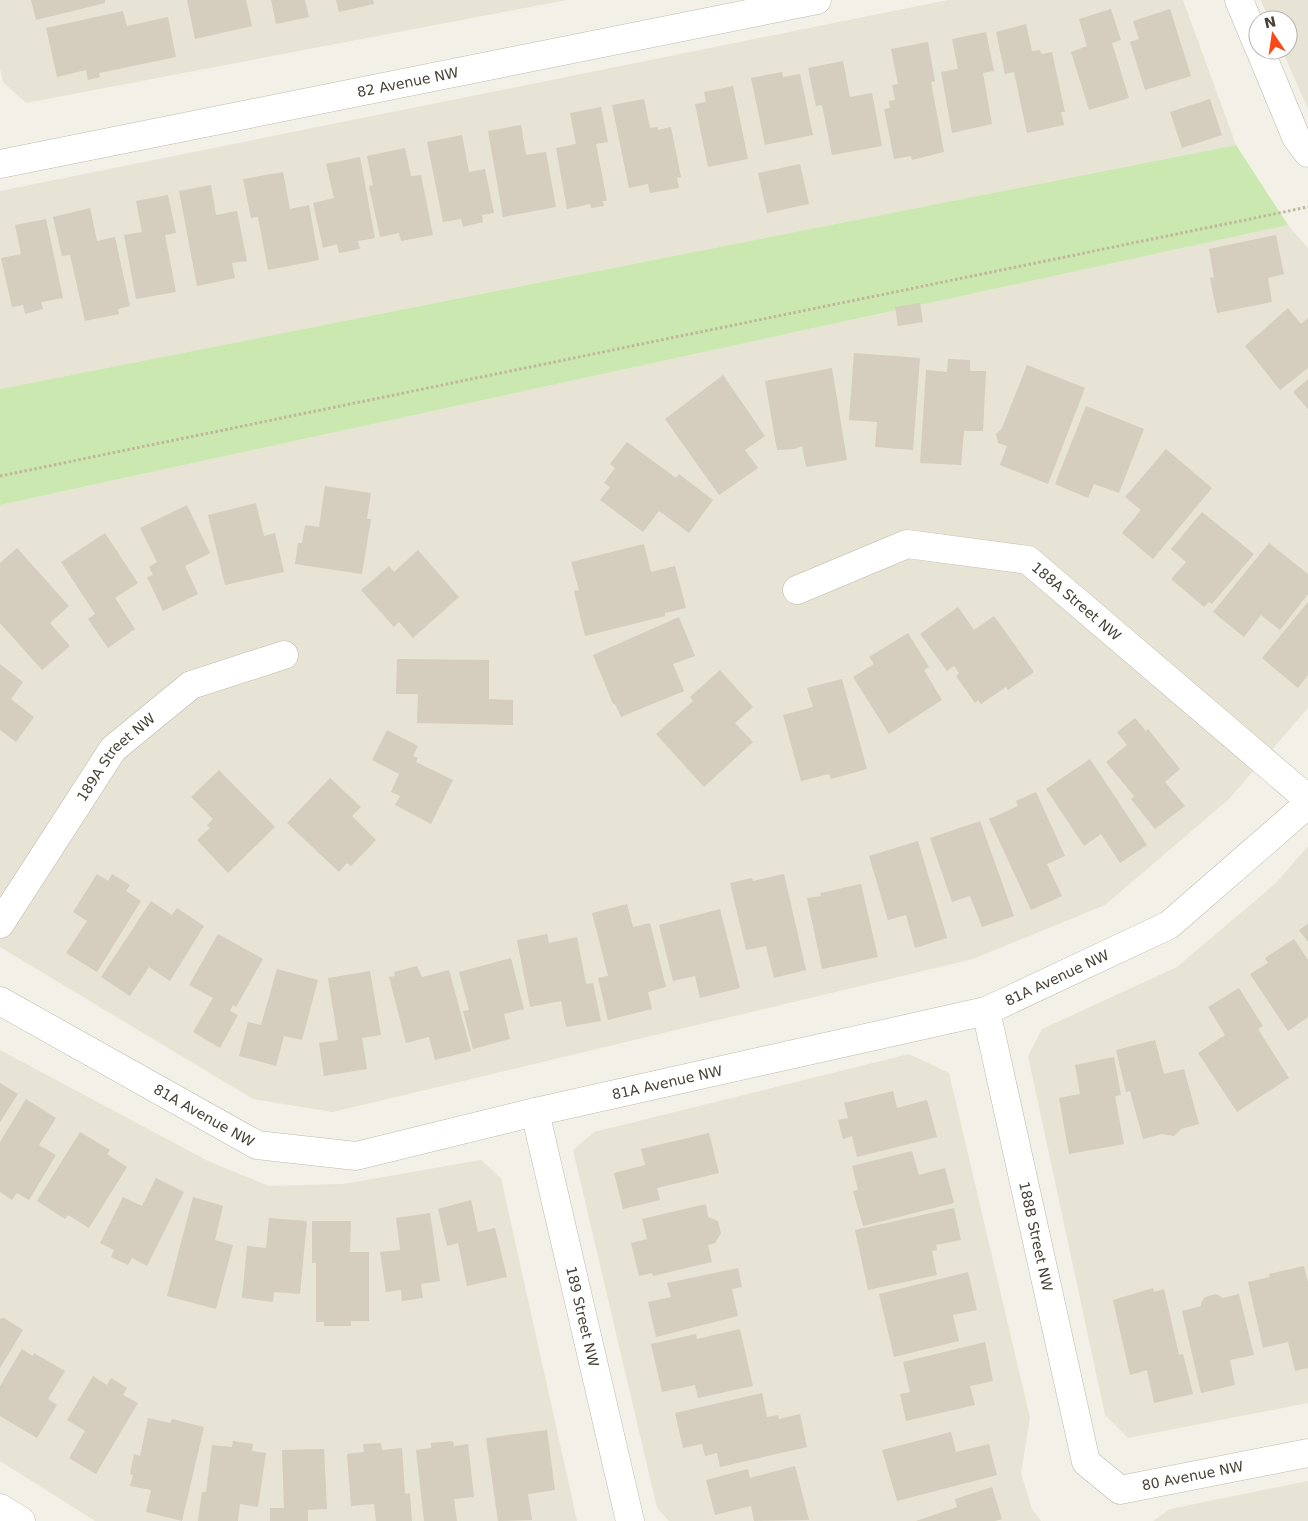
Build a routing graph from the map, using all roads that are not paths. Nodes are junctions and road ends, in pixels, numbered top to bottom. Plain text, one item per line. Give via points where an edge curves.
1 (817, 0) edge
2 (1239, 0) edge
3 (1248, 22) edge
4 (1264, 60) edge
5 (1308, 152) edge
6 (0, 164) edge
7 (797, 590) dead end
8 (284, 655) dead end
9 (1308, 799) edge
10 (1308, 804) edge
11 (0, 924) edge
12 (0, 1001) edge
13 (986, 1011) junction
14 (535, 1112) junction
15 (1308, 1453) edge
16 (1086, 1462) joint
17 (0, 1508) edge
18 (21, 1521) edge
19 (630, 1521) edge

1 - 6 street, 82 Avenue NW
2 - 3 street
4 - 5 street via 1296,137
7 - 9 street, 188A Street NW via 907,544 1028,560
8 - 11 street, 189A Street NW via 191,685 113,749
10 - 13 street, 81A Avenue NW via 1169,925
12 - 14 street, 81A Avenue NW via 257,1145 356,1156
13 - 14 street, 81A Avenue NW
13 - 16 street, 188B Street NW
14 - 19 street, 189 Street NW
15 - 16 street, 80 Avenue NW via 1120,1490
17 - 18 street

